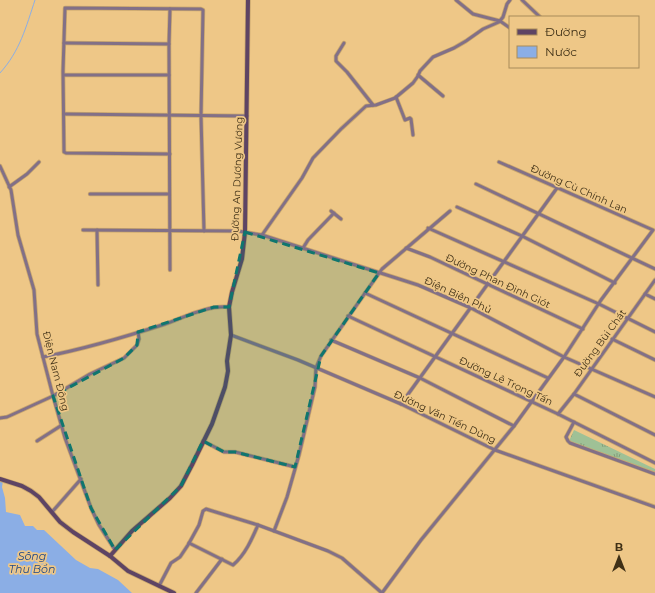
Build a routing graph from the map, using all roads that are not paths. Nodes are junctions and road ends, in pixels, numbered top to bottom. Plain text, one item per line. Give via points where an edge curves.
1 (248, 0) edge
2 (456, 0) edge
3 (510, 0) edge
4 (522, 0) edge
5 (170, 9) junction
6 (539, 16) edge
7 (500, 21) junction
8 (509, 27) edge
9 (64, 43) junction
10 (344, 43) dead end
11 (169, 44) junction
12 (64, 75) junction
13 (418, 75) junction
14 (169, 76) junction
15 (443, 96) dead end
16 (396, 97) junction
17 (373, 105) junction
18 (64, 114) junction
19 (170, 115) junction
20 (201, 116) junction
21 (247, 116) junction
22 (413, 135) dead end
23 (170, 154) junction
24 (39, 162) dead end
25 (499, 162) dead end
26 (0, 166) edge
27 (476, 184) dead end
28 (9, 186) junction
29 (557, 188) junction
30 (90, 194) dead end
31 (169, 194) junction
32 (456, 207) dead end
33 (450, 211) dead end
34 (538, 214) junction
35 (341, 219) dead end
36 (428, 228) junction
37 (83, 230) dead end
38 (97, 230) junction
39 (170, 231) junction
40 (204, 231) junction
41 (245, 232) junction
42 (262, 236) junction
43 (522, 236) junction
44 (303, 248) junction
45 (406, 248) junction
46 (633, 259) junction
47 (504, 262) junction
48 (655, 269) edge
49 (170, 270) dead end
50 (379, 273) junction
51 (655, 280) edge
52 (615, 283) junction
53 (98, 285) dead end
54 (487, 285) junction
55 (365, 293) junction
56 (645, 294) junction
57 (655, 299) edge
58 (599, 304) junction
59 (229, 307) junction
60 (470, 308) junction
61 (348, 316) junction
62 (628, 318) junction
63 (583, 329) junction
64 (138, 332) junction
65 (655, 332) edge
66 (452, 334) junction
67 (231, 335) junction
68 (612, 339) junction
69 (331, 340) junction
70 (436, 356) junction
71 (43, 357) junction
72 (564, 357) junction
73 (655, 360) edge
74 (316, 368) junction
75 (592, 368) junction
76 (420, 378) junction
77 (548, 378) junction
78 (574, 394) junction
79 (53, 396) junction
80 (655, 397) edge
81 (531, 402) junction
82 (401, 404) junction
83 (558, 414) junction
84 (0, 418) edge
85 (574, 422) junction
86 (62, 425) junction
87 (514, 426) junction
88 (655, 435) edge
89 (37, 441) dead end
90 (203, 441) junction
91 (495, 450) junction
92 (655, 463) edge
93 (296, 467) junction
94 (655, 474) edge
95 (0, 479) edge
96 (81, 479) junction
97 (655, 507) edge
98 (52, 512) junction
99 (258, 525) junction
100 (274, 531) junction
101 (189, 543) junction
102 (115, 550) junction
103 (110, 556) junction
104 (222, 559) junction
105 (159, 586) junction
106 (174, 593) edge
107 (196, 593) edge
108 (382, 593) edge

1 - 21 main road, Đường An Dương Vương
2 - 7 street via 473,14
3 - 7 street
4 - 6 street
5 - 9 street via 66,8
5 - 11 street
5 - 20 street via 202,10
7 - 8 street
7 - 13 street via 434,57
9 - 11 street
9 - 12 street
10 - 17 street via 335,59
11 - 14 street
12 - 14 street
12 - 18 street
13 - 15 street
13 - 16 street via 413,83
14 - 19 street
16 - 17 street
16 - 22 street via 405,120 411,119
17 - 42 street via 366,106 341,128 313,158
18 - 19 street
18 - 23 street via 63,151 66,153
19 - 20 street
19 - 23 street
20 - 21 street
20 - 40 street
21 - 41 main road, Đường An Dương Vương
23 - 31 street
24 - 28 street
25 - 29 street, Đường Cù Chính Lan
26 - 28 street, Điện Nam Đông
27 - 34 street
28 - 71 street, Điện Nam Đông via 18,235 34,290 37,334
29 - 34 street
29 - 46 street, Đường Cù Chính Lan via 653,230
30 - 31 street
31 - 39 street
32 - 43 street
33 - 36 street
34 - 43 street
34 - 46 street
35 - 44 street via 333,212
36 - 45 street
36 - 47 street
37 - 38 street, Điện Biên Phủ
38 - 39 street, Điện Biên Phủ
38 - 53 street
39 - 40 street, Điện Biên Phủ
39 - 49 street
40 - 41 street, Điện Biên Phủ
41 - 42 street, Điện Biên Phủ
41 - 59 main road, Đường An Dương Vương via 242,259
42 - 44 street, Điện Biên Phủ
43 - 47 street
43 - 52 street
44 - 50 street, Điện Biên Phủ
45 - 50 street
45 - 54 street, Đường Phan Đình Giót
46 - 48 street
46 - 52 street
47 - 54 street
47 - 58 street
50 - 55 street
50 - 60 street, Điện Biên Phủ via 418,285
51 - 56 street, Đường Bùi Chát
52 - 58 street
54 - 60 street
54 - 63 street, Đường Phan Đình Giót
55 - 61 street
55 - 66 street
56 - 57 street
56 - 62 street, Đường Bùi Chát
58 - 62 street
58 - 63 street
59 - 64 street via 214,307
59 - 67 main road, Đường An Dương Vương
60 - 66 street
60 - 72 street, Điện Biên Phủ
61 - 69 street
61 - 70 street, Đường Lê Trọng Tấn
62 - 65 street
62 - 68 street, Đường Bùi Chát
63 - 72 street
64 - 71 street
64 - 79 street via 138,345 124,358
66 - 70 street
66 - 77 street
67 - 74 street, Đường Văn Tiến Dũng
67 - 90 main road, Đường An Dương Vương via 225,387
68 - 73 street
68 - 75 street, Đường Bùi Chát
69 - 74 street
69 - 76 street
70 - 76 street
70 - 81 street, Đường Lê Trọng Tấn
71 - 79 street, Điện Nam Đông
72 - 75 street, Điện Biên Phủ
72 - 77 street
74 - 82 street, Đường Văn Tiến Dũng
74 - 93 street via 315,387
75 - 78 street, Đường Bùi Chát
75 - 80 street, Điện Biên Phủ
76 - 82 street
76 - 87 street
77 - 81 street
78 - 83 street, Đường Bùi Chát
78 - 88 street
79 - 84 street
79 - 86 street, Điện Nam Đông
81 - 83 street, Đường Lê Trọng Tấn
81 - 87 street
82 - 91 street, Đường Văn Tiến Dũng
83 - 85 street, Đường Lê Trọng Tấn
85 - 92 street, Đường Lê Trọng Tấn
85 - 94 street via 566,437 570,443
86 - 89 street
86 - 96 street, Điện Nam Đông
87 - 91 street
90 - 93 street via 224,452 235,452
90 - 102 main road, Đường An Dương Vương via 181,486
91 - 97 street, Đường Văn Tiến Dũng
91 - 108 street via 421,540
93 - 100 street
95 - 98 main road via 31,490
96 - 98 street
96 - 102 street, Điện Nam Đông via 91,508
98 - 103 main road via 73,532
99 - 100 street
99 - 101 street via 205,509
99 - 104 street via 251,541 234,564
100 - 108 street via 342,558
101 - 104 street
101 - 105 street via 180,557 171,563
102 - 103 main road, Đường An Dương Vương
103 - 105 main road via 128,571
104 - 107 street
105 - 106 main road

